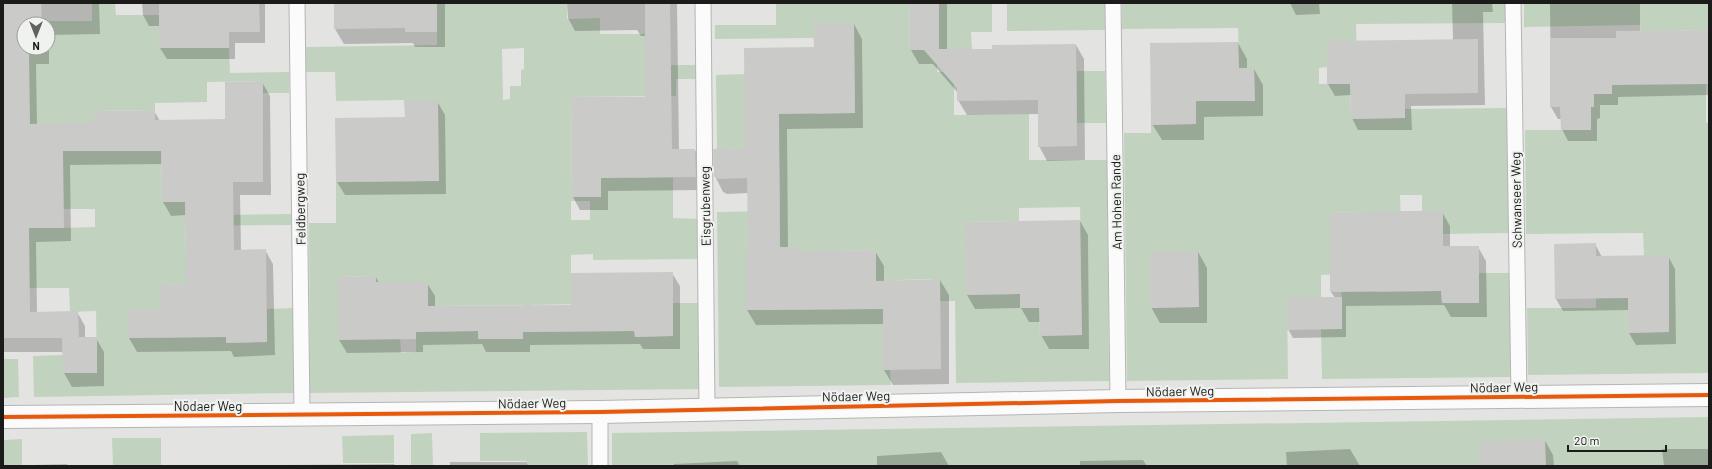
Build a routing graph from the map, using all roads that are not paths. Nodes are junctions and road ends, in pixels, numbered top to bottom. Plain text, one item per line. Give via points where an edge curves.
1 (297, 3) edge
2 (703, 3) edge
3 (1113, 3) edge
4 (1514, 3) edge
5 (1709, 395) edge
6 (1519, 397) junction
7 (1118, 401) junction
8 (707, 409) junction
9 (600, 412) junction
10 (302, 415) junction
11 (3, 417) edge
12 (600, 466) edge

1 - 10 lane, Feldbergweg
2 - 8 lane, Eisgrubenweg
3 - 7 lane, Am Hohen Rande
4 - 6 lane, Schwanseer Weg
5 - 6 street, Nödaer Weg
6 - 7 street, Nödaer Weg
7 - 8 street, Nödaer Weg
8 - 9 street, Nödaer Weg
9 - 10 street, Nödaer Weg
9 - 12 lane
10 - 11 street, Nödaer Weg

